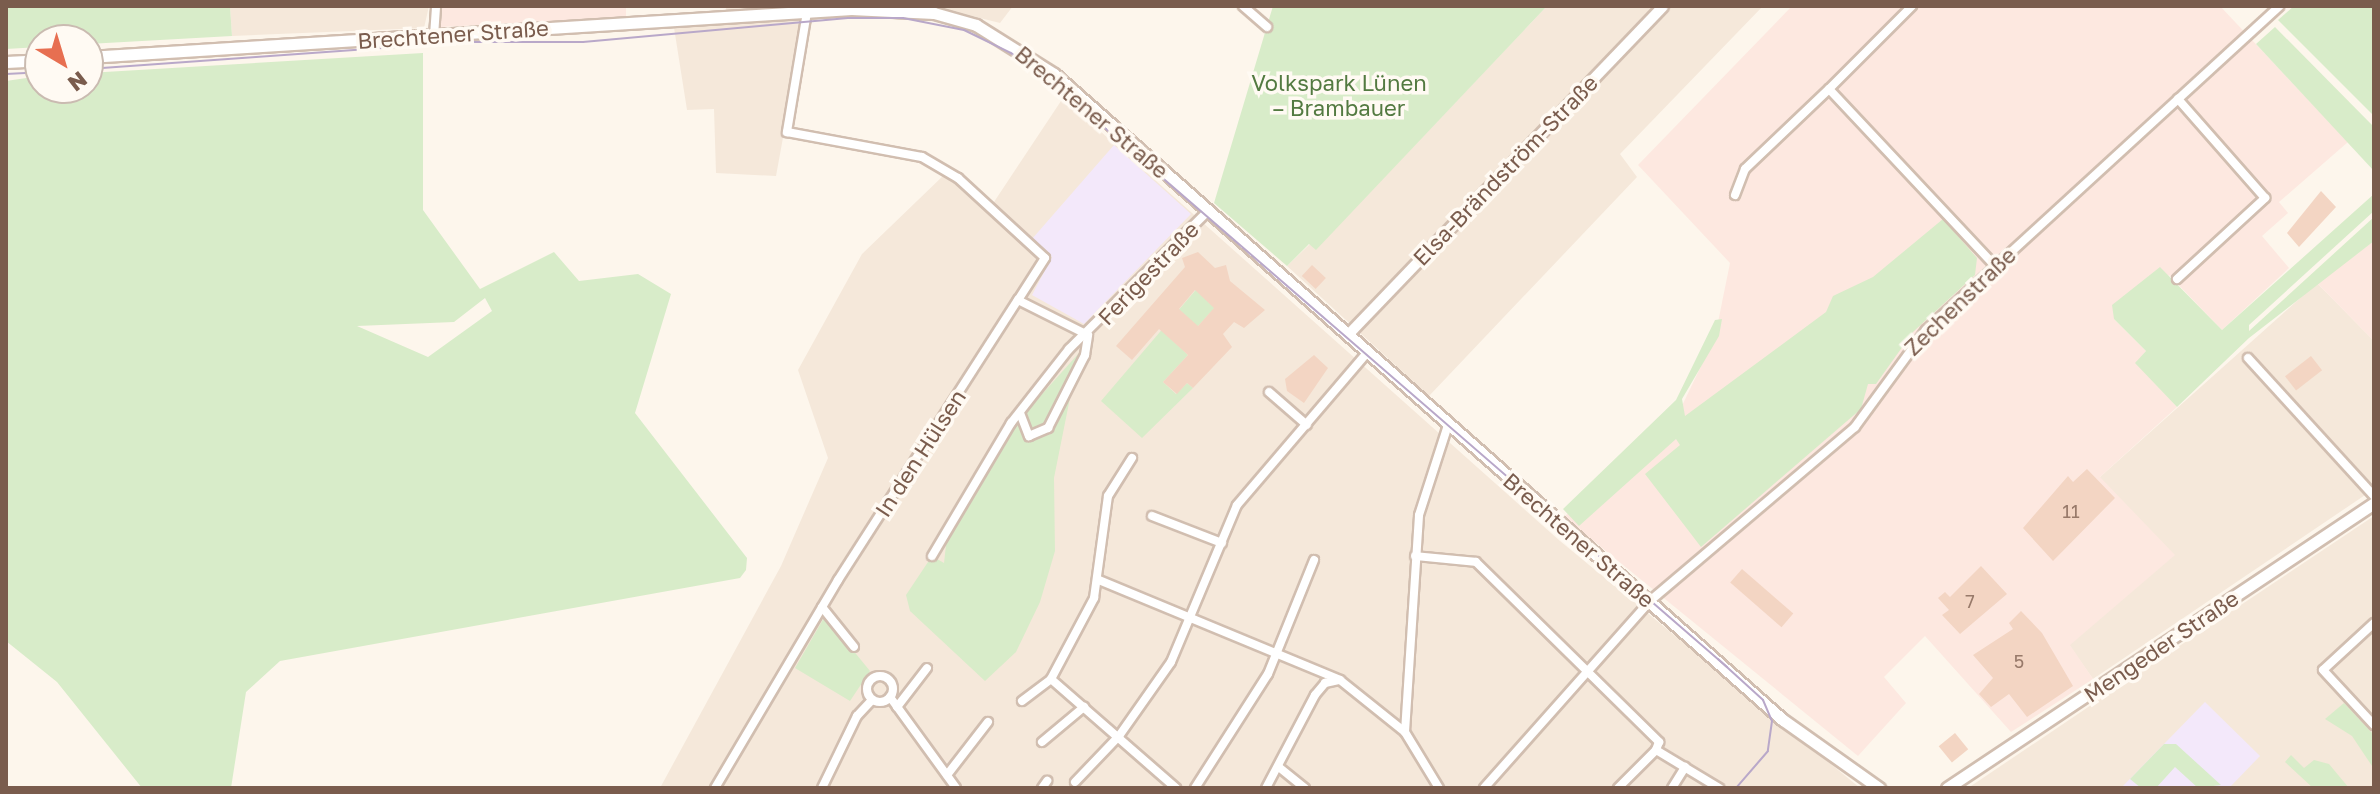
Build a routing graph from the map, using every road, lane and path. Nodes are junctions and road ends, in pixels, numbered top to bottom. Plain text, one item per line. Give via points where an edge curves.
1 (436, 6) edge
2 (1243, 6) edge
3 (1663, 6) edge
4 (1912, 6) edge
5 (2279, 6) edge
6 (807, 12) junction
7 (1267, 27) dead end
8 (434, 36) junction
9 (104, 56) edge
10 (1829, 89) junction
11 (2178, 99) junction
12 (1735, 195) dead end
13 (1208, 211) junction
14 (1995, 266) junction
15 (2177, 279) dead end
16 (1018, 300) junction
17 (1088, 335) junction
18 (1348, 335) junction
19 (1367, 353) junction
20 (2248, 358) dead end
21 (1269, 392) dead end
22 (1020, 413) junction
23 (1307, 425) junction
24 (1448, 425) junction
25 (1132, 458) dead end
26 (2374, 496) edge
27 (2374, 503) edge
28 (1152, 516) dead end
29 (1222, 543) junction
30 (932, 556) dead end
31 (1415, 556) junction
32 (1314, 560) dead end
33 (1099, 580) junction
34 (1650, 602) junction
35 (822, 607) junction
36 (1194, 616) junction
37 (2374, 623) edge
38 (854, 647) dead end
39 (1278, 649) junction
40 (927, 668) dead end
41 (1587, 672) junction
42 (1051, 679) junction
43 (1340, 680) junction
44 (890, 697) junction
45 (872, 700) junction
46 (1022, 701) dead end
47 (897, 707) junction
48 (1084, 707) junction
49 (988, 722) dead end
50 (2374, 725) edge
51 (1405, 732) junction
52 (1119, 736) junction
53 (1042, 742) dead end
54 (1657, 746) junction
55 (1685, 767) junction
56 (1280, 768) junction
57 (947, 775) junction
58 (1075, 782) dead end
59 (953, 787) edge
60 (1173, 787) edge
61 (715, 788) edge
62 (822, 788) edge
63 (1195, 788) edge
64 (1266, 788) edge
65 (1305, 788) edge
66 (1439, 788) edge
67 (1484, 788) edge
68 (1618, 788) edge
69 (1672, 788) edge
70 (1719, 788) edge
71 (1879, 788) edge
72 (1947, 788) edge

1 - 8 street
2 - 7 street
3 - 18 street, Elsa-Brändström-Straße
4 - 10 street
5 - 11 street, Zechenstraße
6 - 8 main road, Brechtener Straße
6 - 13 main road, Brechtener Straße via 917,11 992,32 1054,74
6 - 16 street, In den Hülsen via 787,132 922,157 958,178 1045,258
8 - 9 main road, Brechtener Straße
10 - 12 street via 1745,169
10 - 14 street
11 - 14 street, Zechenstraße
11 - 15 street via 2265,198
13 - 17 street, Ferigestraße
13 - 18 main road, Brechtener Straße
14 - 34 street, Zechenstraße via 1913,344 1855,427
16 - 17 street
16 - 35 street, In den Hülsen
17 - 22 street, Ferigestraße
17 - 22 street, Ferigestraße via 1074,378 1041,435 1022,430
18 - 19 main road, Brechtener Straße
19 - 23 street
19 - 24 main road, Brechtener Straße
20 - 26 street
21 - 23 street
22 - 30 street, Ferigestraße
23 - 29 street via 1237,505
24 - 31 street via 1432,464
24 - 34 main road, Brechtener Straße
25 - 33 street via 1108,496
27 - 72 main road, Mengeder Straße
28 - 29 street
29 - 36 street
31 - 41 street via 1476,562
31 - 51 street
32 - 39 street
33 - 36 street
33 - 42 street
34 - 41 street, Zechenstraße
34 - 71 main road, Brechtener Straße via 1783,720
35 - 38 street
35 - 61 street, In den Hülsen
36 - 39 street
36 - 52 street via 1152,693
37 - 50 street via 2323,670
39 - 43 street
39 - 63 street
40 - 47 street
41 - 54 street
41 - 67 street, Zechenstraße
42 - 46 street
42 - 48 street
43 - 51 street
43 - 56 street via 1325,683 1315,695
44 - 45 street
44 - 45 street via 891,681 879,675 867,684
44 - 47 street
45 - 62 street via 857,716
47 - 57 street
48 - 52 street
48 - 53 street
49 - 57 street
51 - 66 street
52 - 58 street
52 - 60 street
54 - 55 street
54 - 68 street
55 - 69 street
55 - 70 street
56 - 64 street
56 - 65 street
57 - 59 street

